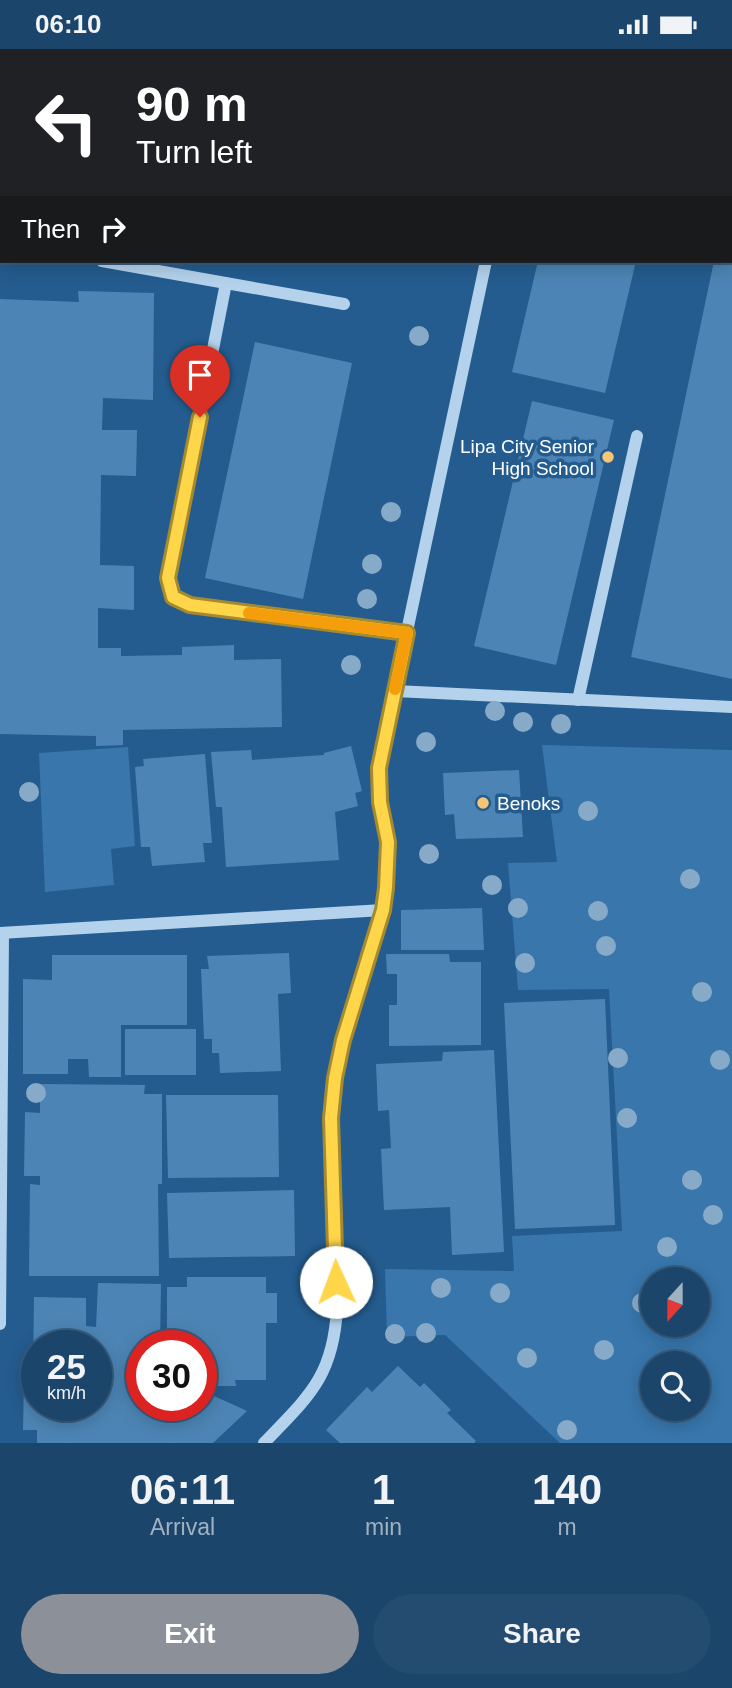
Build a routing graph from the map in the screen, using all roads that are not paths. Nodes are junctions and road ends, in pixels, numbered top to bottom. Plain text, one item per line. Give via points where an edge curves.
1 (113, 263) edge
2 (486, 263) edge
3 (226, 283) junction
4 (344, 304) dead end
5 (637, 436) dead end
6 (407, 633) junction
7 (395, 691) junction
8 (578, 700) junction
9 (732, 707) edge
10 (383, 910) junction
11 (1, 933) edge
12 (0, 1324) edge
13 (264, 1443) edge

1 - 3 street
2 - 6 street
3 - 4 street
3 - 6 street via 168,578 170,593 190,605
5 - 8 street
6 - 7 street
7 - 8 street
7 - 10 street via 378,785 388,854
8 - 9 street
10 - 11 street
10 - 13 street via 343,1040 332,1105 337,1309 331,1356 301,1405
11 - 12 street

